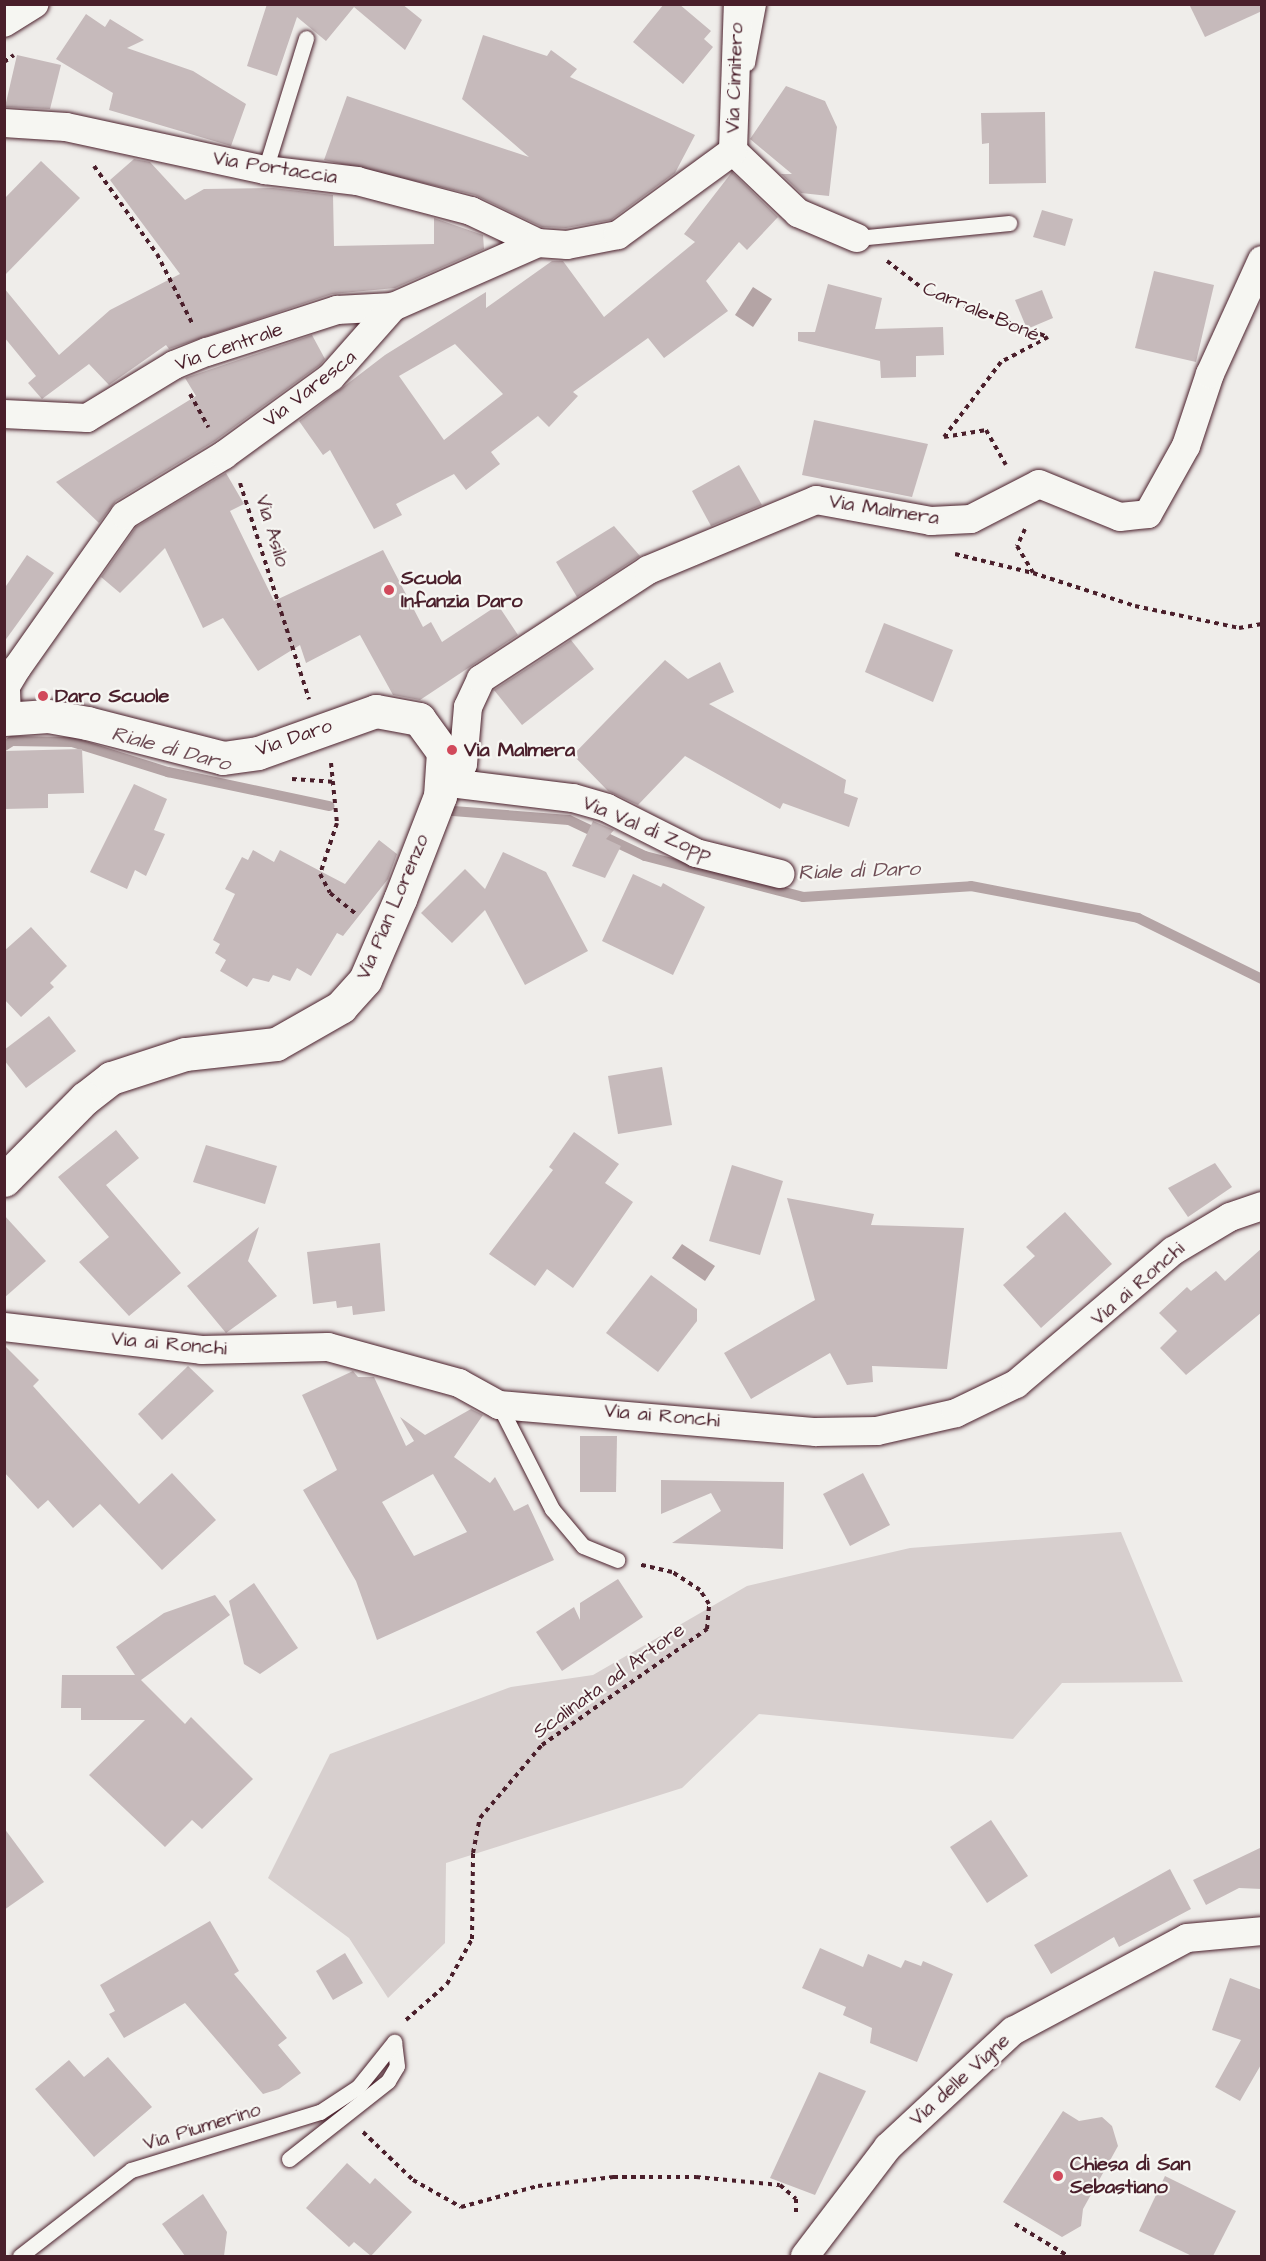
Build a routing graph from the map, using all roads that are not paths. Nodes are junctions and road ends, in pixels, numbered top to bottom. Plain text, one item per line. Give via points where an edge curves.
1 (34, 4) edge
2 (738, 4) edge
3 (758, 4) edge
4 (4, 23) edge
5 (306, 38) dead end
6 (732, 95) junction
7 (4, 123) edge
8 (733, 151) junction
9 (265, 170) junction
10 (1009, 223) dead end
11 (857, 238) joint
12 (538, 243) junction
13 (1262, 260) edge
14 (393, 307) junction
15 (4, 414) edge
16 (6, 719) edge
17 (439, 793) junction
18 (780, 874) dead end
19 (4, 1180) edge
20 (1262, 1206) edge
21 (4, 1327) edge
22 (499, 1405) junction
23 (617, 1560) road end
24 (1262, 1931) edge
25 (289, 2159) dead end
26 (20, 2256) edge
27 (805, 2256) edge

1 - 4 street
2 - 6 street, Via Cimitero
3 - 6 lane via 745,77
5 - 9 lane
6 - 8 street, Via Cimitero
7 - 9 street, Via Portaccia via 66,127
8 - 11 street via 798,213
8 - 12 street, Via Varesca via 618,236 567,245
9 - 12 street, Via Portaccia via 357,181 471,211
10 - 11 lane
12 - 14 street, Via Varesca
13 - 17 street, Via Malmera via 1210,374 1185,446 1148,513 1120,517 1039,484 971,519 931,521 816,500 648,570 480,679 468,708 463,764
14 - 15 street, Via Centrale via 337,310 207,352 174,365 87,418
14 - 16 street, Via Varesca via 331,377 224,455 125,515 6,686
16 - 17 street, Via Daro via 48,716 87,723 222,758 258,753 376,711 393,713 419,719 434,736 443,752
17 - 18 street, Via Val di Zopp via 573,798 607,808 696,853
17 - 19 street, Via Pian Lorenzo via 364,980 341,1007 276,1044 185,1054 111,1078 84,1098
20 - 22 street, Via ai Ronchi via 1230,1216 1173,1251 1025,1378 932,1420 844,1433
21 - 22 street, Via ai Ronchi via 202,1350 328,1347 459,1383
22 - 23 lane via 552,1509 583,1546
24 - 27 street, Via delle Vigne via 1187,1938 1013,2031 888,2147
25 - 26 lane, Via Piumerino via 388,2081 397,2066 394,2042 358,2087 320,2112 131,2170

